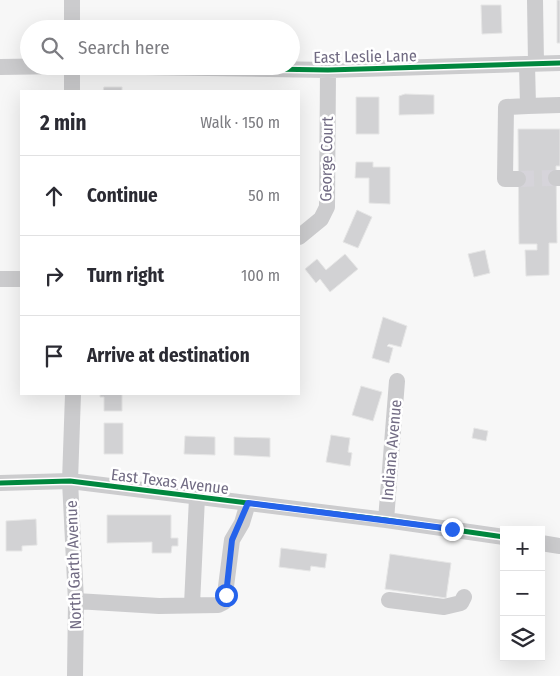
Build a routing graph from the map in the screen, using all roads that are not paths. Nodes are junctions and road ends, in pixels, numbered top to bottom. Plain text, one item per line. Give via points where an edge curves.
1 (72, 0) edge
2 (535, 0) edge
3 (72, 20) edge
4 (560, 63) edge
5 (531, 64) junction
6 (0, 67) edge
7 (20, 67) edge
8 (300, 70) edge
9 (328, 70) junction
10 (72, 75) edge
11 (72, 90) edge
12 (560, 105) edge
13 (528, 106) junction
14 (518, 179) tunnel mouth
15 (300, 236) edge
16 (0, 279) edge
17 (20, 279) edge
18 (397, 381) dead end
19 (73, 395) edge
20 (70, 481) junction
21 (0, 483) edge
22 (197, 497) junction
23 (248, 503) junction
24 (386, 520) junction
25 (500, 536) edge
26 (545, 544) edge
27 (560, 546) edge
28 (464, 597) dead end
29 (389, 600) dead end
30 (76, 601) junction
31 (192, 605) junction
32 (75, 676) edge

1 - 3 street
2 - 5 street
4 - 5 street, East Leslie Lane
5 - 9 street, East Leslie Lane
5 - 13 street
6 - 7 street
8 - 9 street, East Leslie Lane
9 - 15 street, George Court via 326,207 321,219
10 - 11 street
12 - 13 street
13 - 14 street via 506,107 505,179
16 - 17 street
18 - 24 street, Indiana Avenue
19 - 20 street, North Garth Avenue
20 - 21 street, East Texas Avenue
20 - 22 street, East Texas Avenue
20 - 30 street, North Garth Avenue
22 - 23 street, East Texas Avenue
22 - 31 street
23 - 24 street, East Texas Avenue
23 - 31 street via 232,540 224,602
24 - 25 street, East Texas Avenue
26 - 27 street
28 - 29 street via 461,603 444,607
30 - 31 street
30 - 32 street, North Garth Avenue

